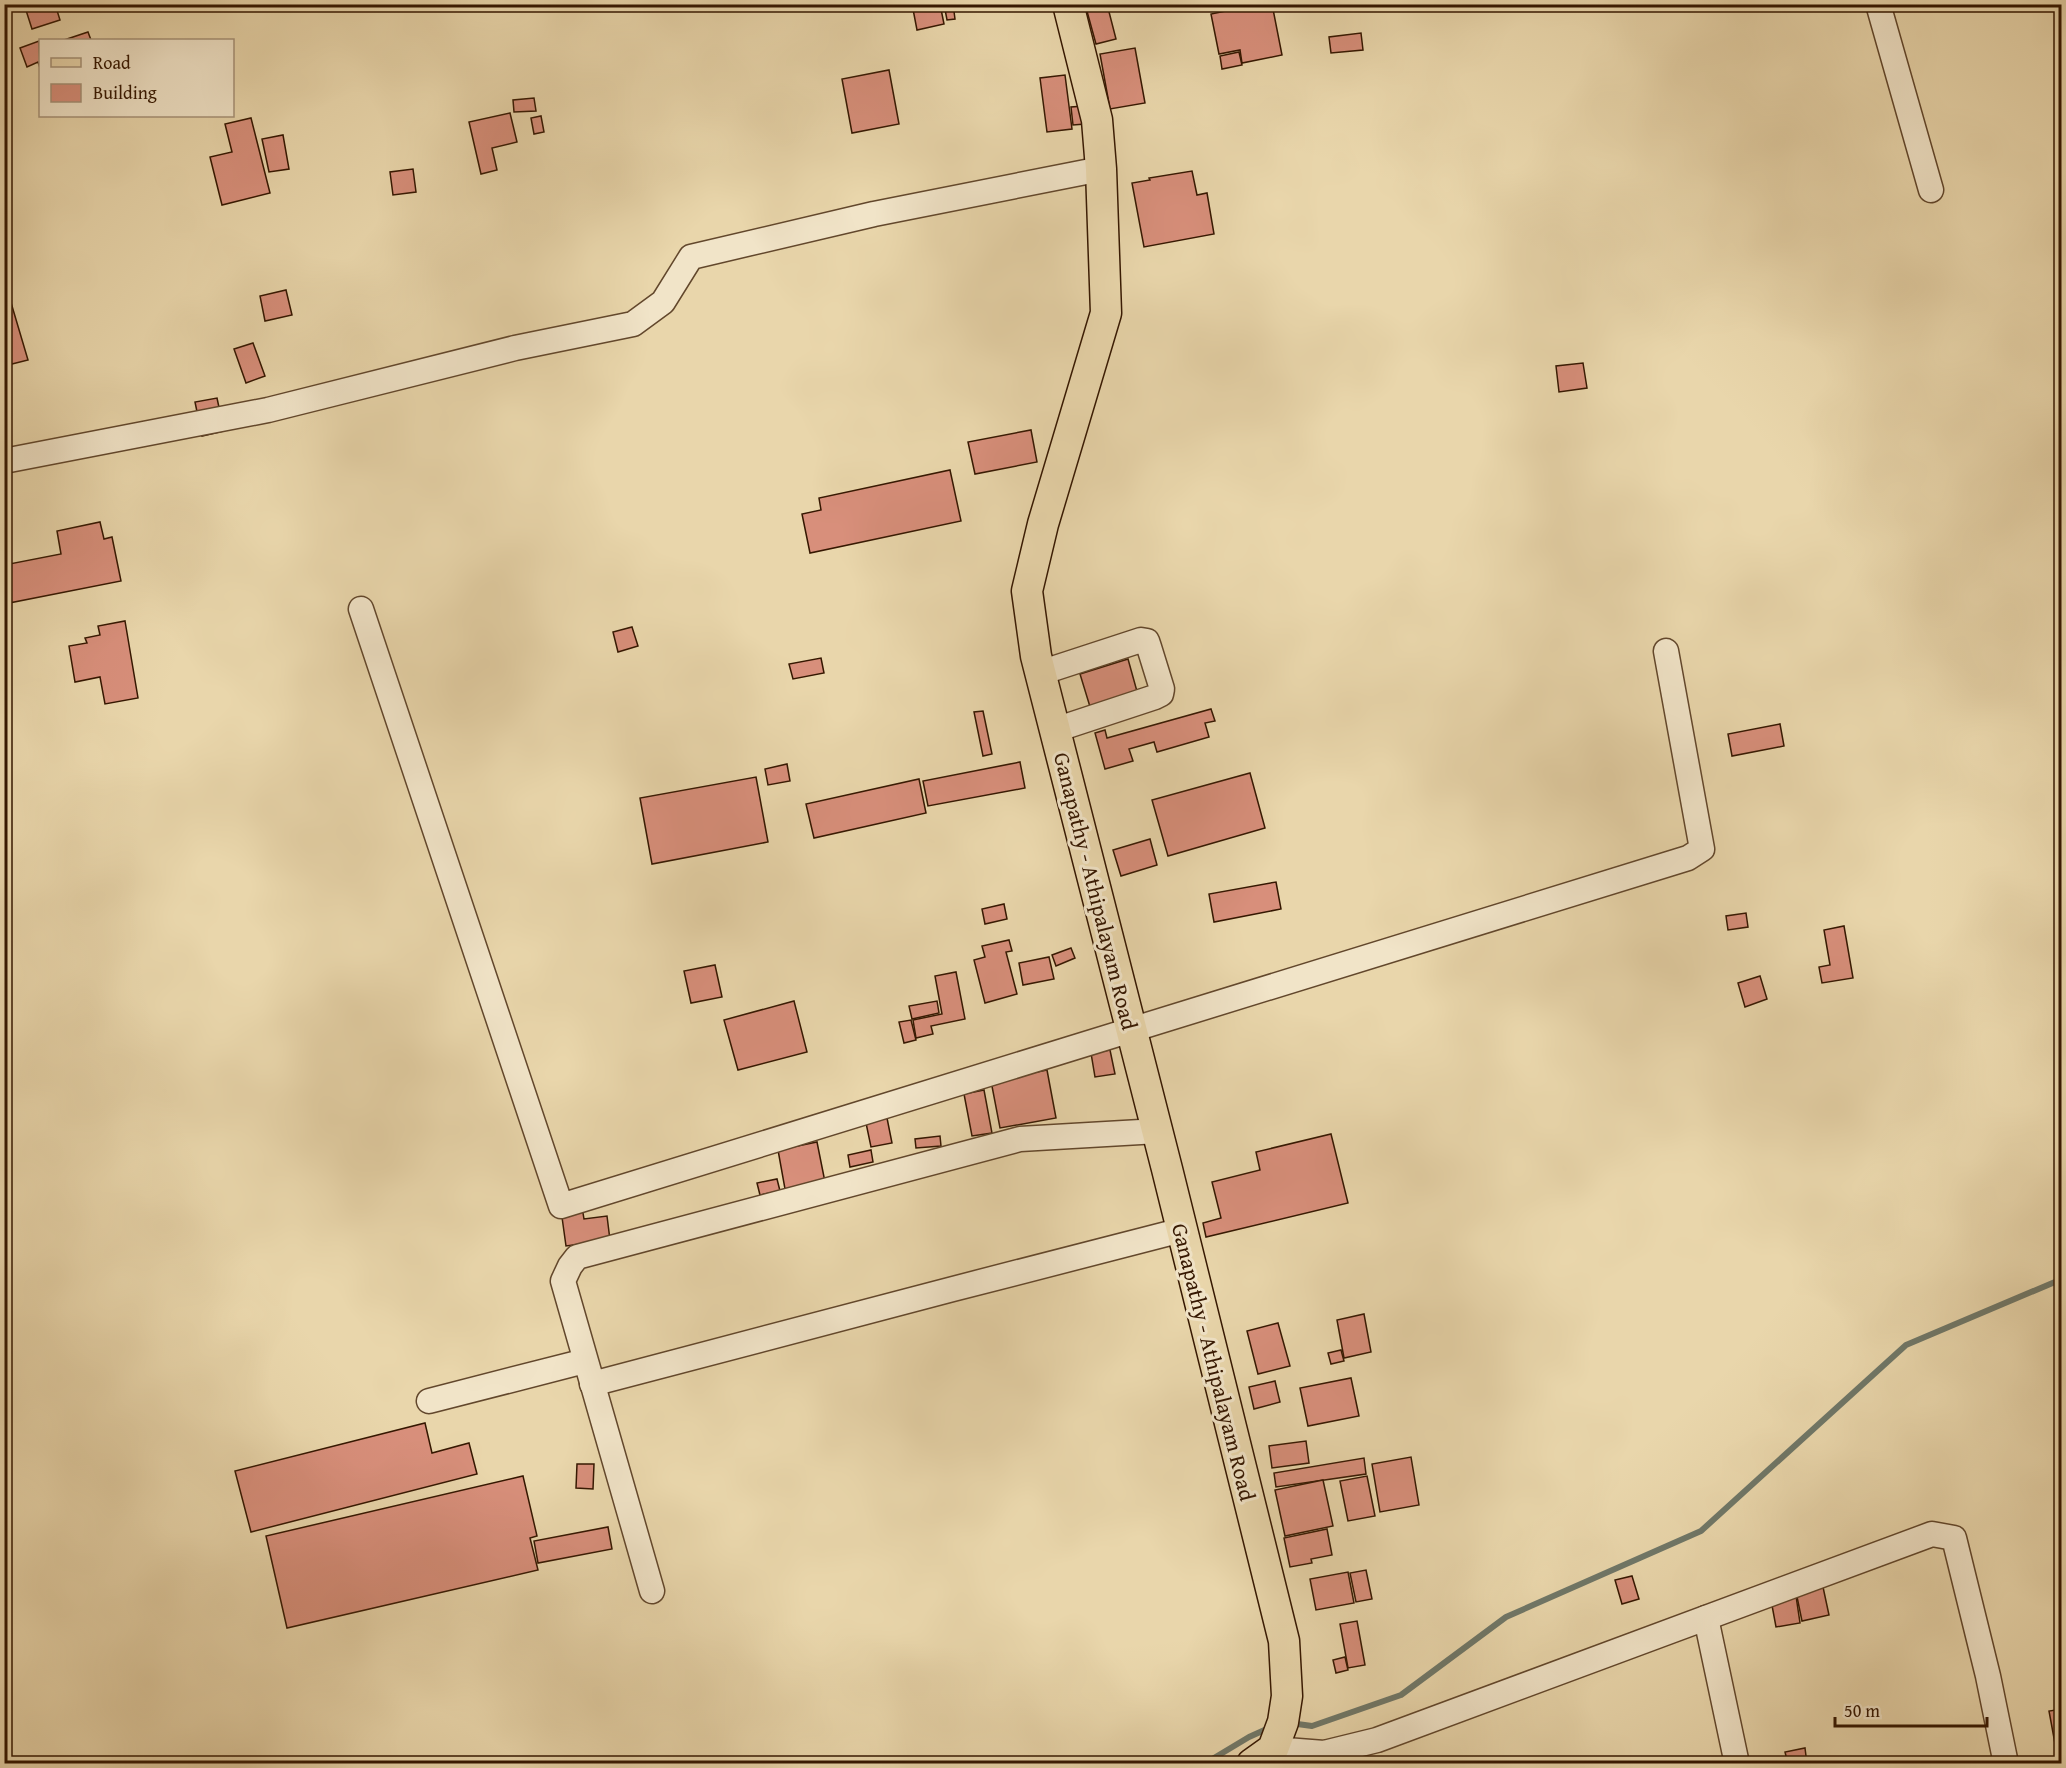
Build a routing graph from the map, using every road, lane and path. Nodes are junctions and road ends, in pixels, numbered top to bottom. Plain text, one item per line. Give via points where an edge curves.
1 (1068, 4) edge
2 (1878, 4) edge
3 (1101, 169) junction
4 (1931, 190) dead end
5 (4, 461) edge
6 (361, 609) dead end
7 (1666, 651) dead end
8 (1040, 673) junction
9 (1055, 730) junction
10 (1131, 1029) junction
11 (1158, 1131) junction
12 (1182, 1230) junction
13 (585, 1360) junction
14 (592, 1384) junction
15 (429, 1401) dead end
16 (652, 1591) dead end
17 (1706, 1618) junction
18 (1262, 1756) edge
19 (1737, 1764) edge
20 (2006, 1764) edge

1 - 3 main road, Ganapathy - Athipalayam Road via 1097,120
2 - 4 street
3 - 5 street via 874,214 691,257 663,302 633,324 515,348 268,410
3 - 8 main road, Ganapathy - Athipalayam Road via 1106,313 1027,591
6 - 10 street via 561,1206
7 - 10 street via 1702,849 1688,858
8 - 9 main road, Ganapathy - Athipalayam Road
8 - 9 street via 1141,640 1147,641 1162,689 1155,697
9 - 10 main road, Ganapathy - Athipalayam Road
10 - 11 main road, Ganapathy - Athipalayam Road
11 - 12 main road, Ganapathy - Athipalayam Road
11 - 13 street via 1020,1139 577,1257 563,1281
12 - 14 street
12 - 18 main road, Ganapathy - Athipalayam Road via 1284,1641 1287,1696 1283,1722
13 - 14 street
13 - 15 street
14 - 16 street
17 - 18 street via 1377,1740 1324,1753
17 - 19 street
17 - 20 street via 1932,1534 1954,1538

